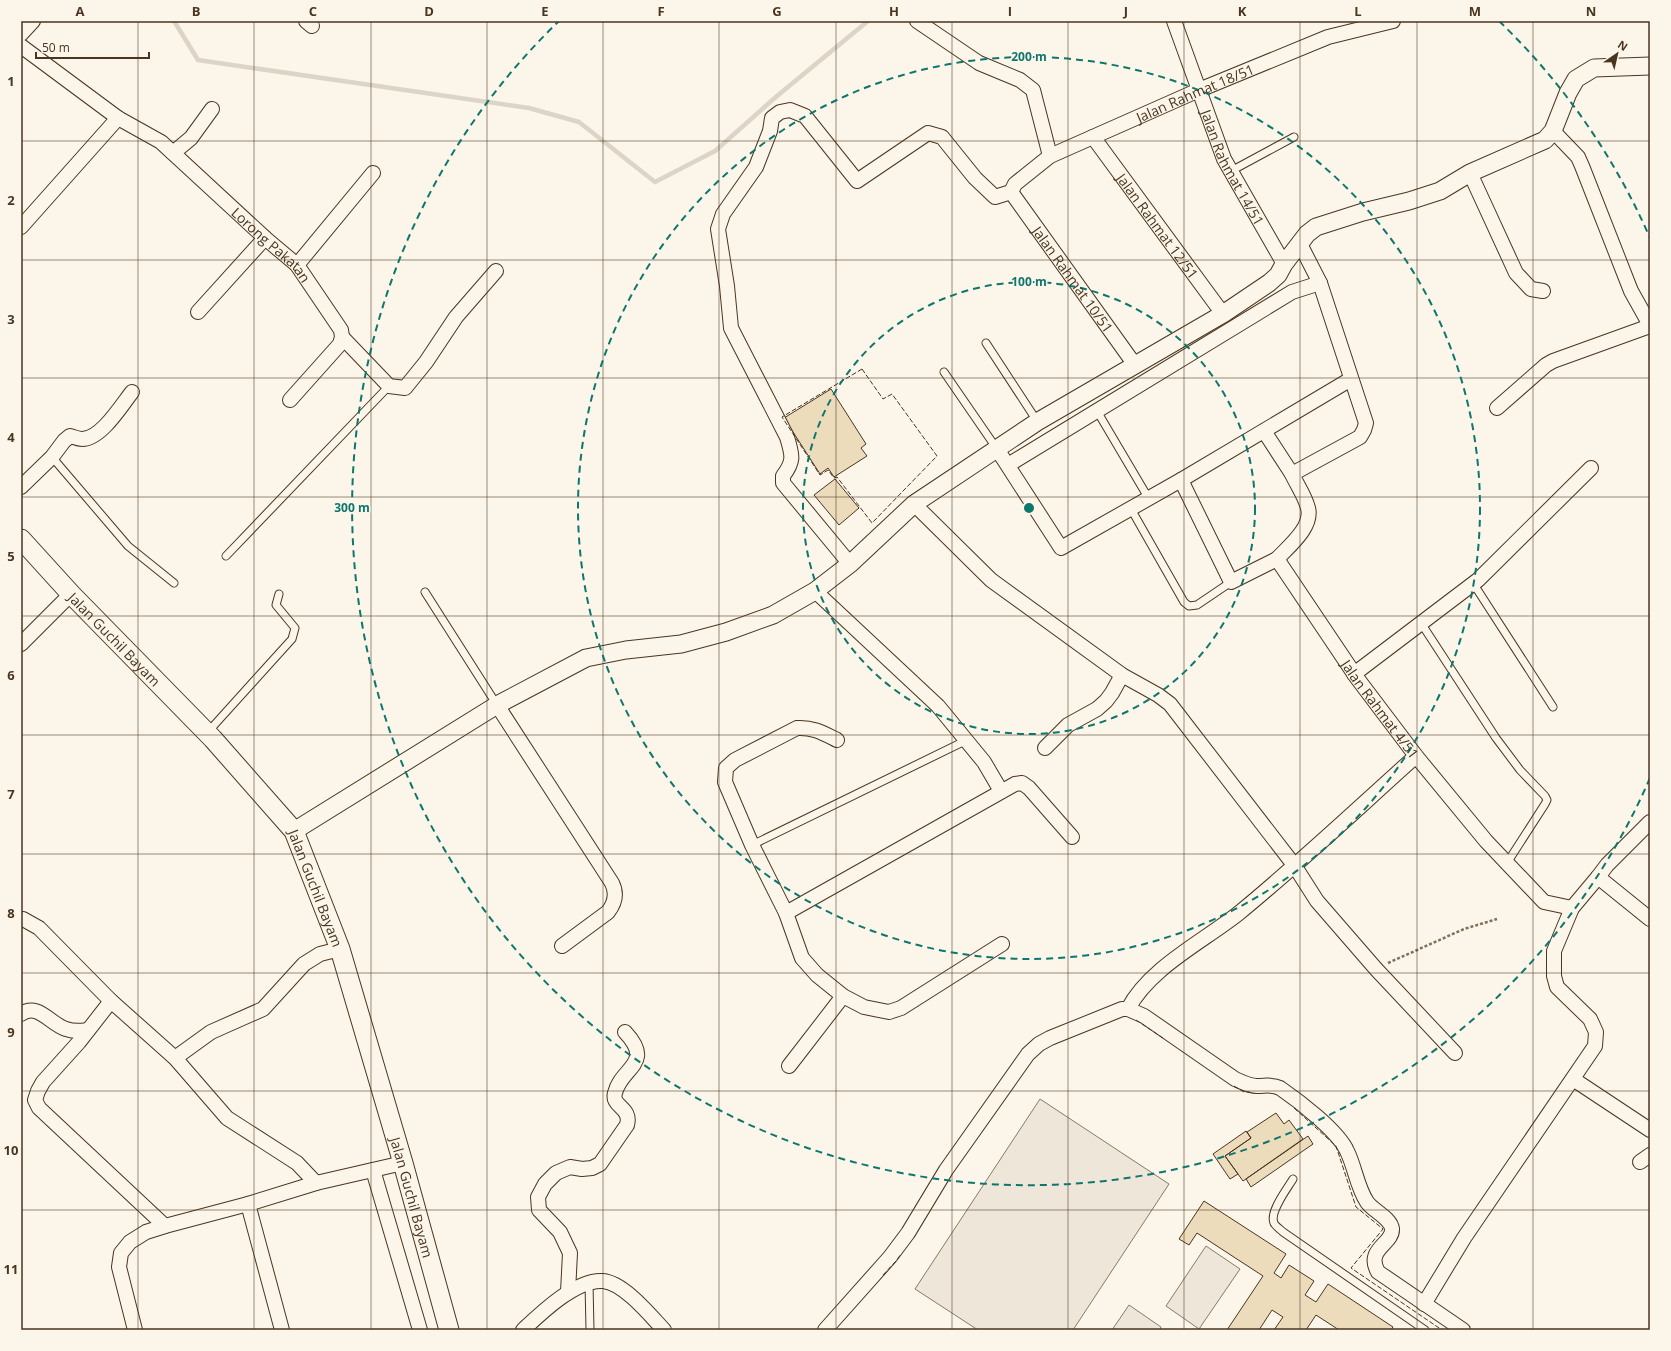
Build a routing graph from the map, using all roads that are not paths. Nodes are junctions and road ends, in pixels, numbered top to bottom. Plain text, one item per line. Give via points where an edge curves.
1 (33, 21) edge
2 (1174, 21) edge
3 (1393, 21) edge
4 (918, 22) edge
5 (21, 34) edge
6 (21, 46) edge
7 (1650, 66) edge
8 (1199, 90) junction
9 (212, 109) dead end
10 (118, 118) junction
11 (1553, 131) junction
12 (1093, 137) junction
13 (1294, 138) dead end
14 (173, 153) junction
15 (1050, 156) junction
16 (1232, 171) junction
17 (373, 173) dead end
18 (1470, 173) junction
19 (1011, 192) junction
20 (21, 227) edge
21 (265, 238) junction
22 (1300, 244) junction
23 (1284, 264) junction
24 (296, 265) junction
25 (496, 271) dead end
26 (1320, 283) junction
27 (1543, 291) dead end
28 (198, 312) dead end
29 (1223, 314) junction
30 (1650, 326) edge
31 (342, 337) junction
32 (986, 343) dead end
33 (1135, 365) junction
34 (944, 372) dead end
35 (1351, 378) junction
36 (389, 386) junction
37 (132, 392) dead end
38 (290, 400) dead end
39 (1497, 408) dead end
40 (1097, 411) junction
41 (1037, 422) junction
42 (1264, 431) junction
43 (997, 449) junction
44 (52, 457) junction
45 (1008, 465) junction
46 (1591, 468) dead end
47 (1292, 474) junction
48 (1181, 480) junction
49 (21, 487) edge
50 (1149, 499) junction
51 (914, 504) junction
52 (1131, 509) junction
53 (21, 539) edge
54 (226, 556) dead end
55 (1277, 559) junction
56 (850, 564) junction
57 (1231, 582) junction
58 (174, 583) dead end
59 (1473, 583) junction
60 (814, 591) junction
61 (425, 592) dead end
62 (71, 594) junction
63 (279, 594) dead end
64 (1421, 623) junction
65 (21, 644) edge
66 (1354, 674) junction
67 (1122, 676) junction
68 (496, 705) junction
69 (1553, 707) dead end
70 (207, 733) junction
71 (837, 740) dead end
72 (967, 740) junction
73 (1045, 748) dead end
74 (1416, 756) junction
75 (1001, 791) junction
76 (1650, 822) edge
77 (294, 831) junction
78 (1072, 837) dead end
79 (752, 845) junction
80 (1507, 863) junction
81 (1294, 865) junction
82 (1598, 877) junction
83 (1572, 908) junction
84 (786, 913) junction
85 (1650, 919) edge
86 (21, 920) edge
87 (1002, 944) dead end
88 (562, 946) dead end
89 (340, 949) junction
90 (843, 996) junction
91 (111, 1001) junction
92 (1128, 1009) junction
93 (21, 1014) edge
94 (88, 1030) junction
95 (625, 1032) dead end
96 (1455, 1053) dead end
97 (175, 1058) junction
98 (789, 1066) dead end
99 (1573, 1079) junction
100 (1650, 1130) edge
101 (403, 1163) junction
102 (373, 1170) junction
103 (1293, 1179) dead end
104 (316, 1183) junction
105 (248, 1204) junction
106 (165, 1226) junction
107 (590, 1283) junction
108 (568, 1292) junction
109 (1424, 1304) junction
110 (135, 1330) edge
111 (282, 1330) edge
112 (420, 1330) edge
113 (449, 1330) edge
114 (523, 1330) edge
115 (590, 1330) edge
116 (664, 1330) edge
117 (825, 1330) edge
118 (1425, 1330) edge
119 (1463, 1330) edge

1 - 5 street
2 - 8 street, Jalan Rahmat 14/51
3 - 8 street, Jalan Rahmat 18/51 via 1328,37
4 - 15 street via 979,63 1020,80 1033,90
6 - 10 street, Lorong Pakatan
7 - 11 street via 1594,68 1576,79
8 - 12 street, Jalan Rahmat 18/51
8 - 16 street, Jalan Rahmat 14/51 via 1224,159
9 - 14 street via 191,138
10 - 14 street, Lorong Pakatan via 161,142
10 - 20 street
11 - 18 street via 1545,140
11 - 30 street via 1578,157 1631,291
12 - 15 street, Jalan Rahmat 18/51
12 - 29 street, Jalan Rahmat 12/51
13 - 16 lane
14 - 21 street, Lorong Pakatan
15 - 19 street, Jalan Rahmat 18/51 via 1015,184
16 - 23 street, Jalan Rahmat 14/51
17 - 24 street
18 - 22 street via 1440,191 1316,227
18 - 27 street via 1516,272 1531,289
19 - 33 street, Jalan Rahmat 10/51
19 - 56 street via 995,197 975,178 942,137 928,133 857,181 805,116 790,110 780,112 772,118 770,131 756,167 723,214 718,229 731,328 787,437 793,456 790,467 783,476 783,484
21 - 24 street, Lorong Pakatan
21 - 28 street
22 - 23 street
22 - 26 street
23 - 29 street via 1278,275 1269,283
24 - 31 street, Lorong Pakatan via 341,330
25 - 36 street via 456,317 405,388
26 - 35 street
26 - 40 street via 1292,292
29 - 33 street
30 - 39 street via 1553,360
31 - 36 street, Lorong Pakatan
31 - 38 street via 340,344
32 - 41 lane
33 - 41 street
34 - 43 lane
35 - 42 street
35 - 47 street via 1366,423 1360,437
36 - 54 lane
37 - 44 street via 110,421 96,434 83,439 70,436
40 - 45 street
40 - 50 lane
41 - 43 street
42 - 47 street
42 - 48 street
43 - 45 street
43 - 51 street
44 - 49 street
44 - 58 lane via 128,546
45 - 52 street via 1060,548
46 - 59 street
47 - 55 street via 1308,508 1309,519 1303,530
48 - 50 street
48 - 57 street
50 - 52 street
51 - 56 street
51 - 67 street via 991,580
52 - 57 lane via 1184,602 1189,606 1197,605
53 - 62 main road, Jalan Guchil Bayam
55 - 57 street
55 - 66 street, Jalan Rahmat 4/51
56 - 60 street
59 - 64 street
59 - 69 lane
60 - 68 street via 773,615 726,632 681,644 626,650 586,658
60 - 72 street via 938,706
61 - 68 lane
62 - 65 street
62 - 70 main road, Jalan Guchil Bayam
63 - 70 lane via 276,605 295,628 292,639
64 - 66 street
64 - 80 lane via 1496,738 1547,800
66 - 74 street, Jalan Rahmat 4/51
67 - 73 street via 1106,701 1068,725
67 - 81 street via 1170,704
68 - 77 street
68 - 88 street via 615,890 613,906 608,912
70 - 77 main road, Jalan Guchil Bayam
71 - 79 street via 819,730 797,728 735,760 726,768 725,782
72 - 75 street
72 - 79 lane
74 - 80 street, Jalan Rahmat 4/51
74 - 81 street
75 - 78 street via 1015,784 1029,788
75 - 84 street
76 - 82 street
77 - 89 main road, Jalan Guchil Bayam
79 - 84 street
80 - 83 street, Jalan Rahmat 4/51 via 1544,902
81 - 92 street via 1238,913 1177,957 1134,997
81 - 96 street via 1317,901 1376,969
82 - 83 street
82 - 85 street
83 - 99 street via 1554,951 1554,976 1557,987 1590,1018 1596,1032 1595,1046
84 - 90 street via 802,958 817,976
86 - 91 street via 39,928
87 - 90 street via 901,1008 889,1012 864,1007
89 - 97 street via 320,954 304,964 263,1009 211,1032
89 - 101 main road, Jalan Guchil Bayam
90 - 98 street
91 - 94 street
91 - 97 street
92 - 109 street via 1144,1016 1235,1079 1247,1085 1274,1085 1280,1088 1338,1138 1348,1153 1367,1202 1390,1224 1392,1230 1375,1256 1375,1267 1384,1277
92 - 117 street via 1114,1012 1050,1038 1028,1054 946,1170 899,1245
93 - 94 street via 27,1010 37,1010 64,1029 75,1032
94 - 106 street via 43,1082 35,1100 39,1108
95 - 108 street via 634,1041 636,1060 614,1096 616,1102 627,1113 627,1125 600,1164 582,1169 570,1167 556,1173 545,1184 538,1197 539,1210 560,1232 570,1253
97 - 104 street via 227,1118 297,1163
99 - 100 street
99 - 109 street via 1464,1238
101 - 102 street
101 - 113 main road, Jalan Guchil Bayam
102 - 104 street
102 - 112 street
103 - 118 lane via 1275,1210 1274,1224
104 - 105 street
105 - 106 street
105 - 111 street
106 - 110 street via 146,1232 130,1242 121,1253 118,1267
107 - 108 street
107 - 115 lane
107 - 116 street via 603,1281 617,1286 630,1295
108 - 114 street
109 - 119 street

